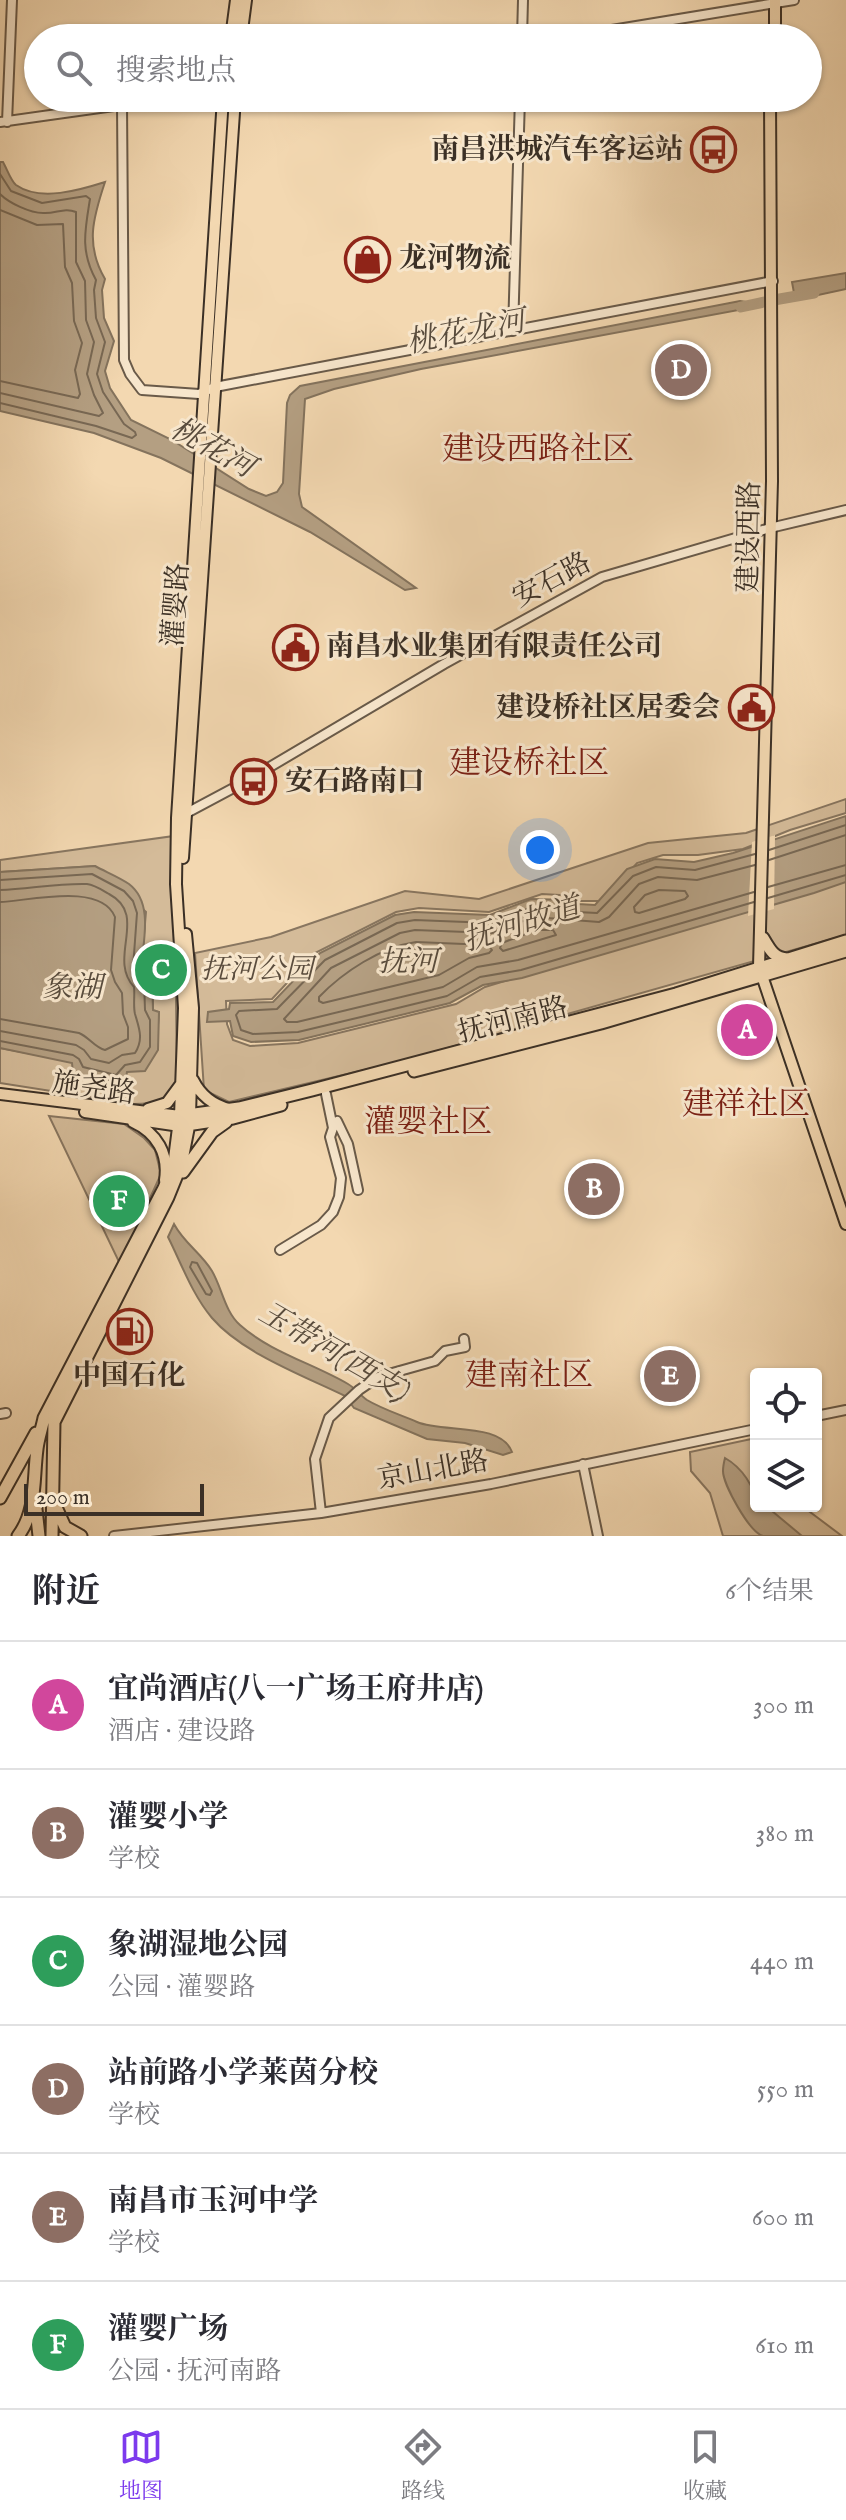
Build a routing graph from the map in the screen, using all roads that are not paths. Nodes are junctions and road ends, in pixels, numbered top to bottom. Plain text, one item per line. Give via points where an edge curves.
1 (12, 0) edge
2 (236, 0) edge
3 (246, 0) edge
4 (523, 0) edge
5 (794, 0) edge
6 (773, 2) edge
7 (233, 24) edge
8 (243, 24) edge
9 (522, 24) edge
10 (645, 24) edge
11 (773, 24) edge
12 (73, 112) edge
13 (122, 112) edge
14 (222, 112) edge
15 (234, 112) edge
16 (520, 112) edge
17 (772, 112) edge
18 (3, 122) edge
19 (771, 281) junction
20 (513, 331) junction
21 (210, 389) junction
22 (204, 489) junction
23 (846, 510) edge
24 (772, 527) junction
25 (181, 816) junction
26 (761, 938) junction
27 (846, 941) edge
28 (846, 951) edge
29 (788, 959) junction
30 (763, 971) junction
31 (187, 1080) junction
32 (328, 1093) junction
33 (0, 1097) edge
34 (124, 1114) junction
35 (233, 1114) junction
36 (185, 1121) junction
37 (358, 1190) dead end
38 (166, 1192) junction
39 (846, 1224) edge
40 (280, 1250) dead end
41 (464, 1339) dead end
42 (846, 1410) edge
43 (822, 1415) edge
44 (44, 1418) junction
45 (750, 1430) edge
46 (583, 1464) junction
47 (34, 1491) junction
48 (51, 1491) junction
49 (0, 1498) edge
50 (321, 1513) junction
51 (18, 1536) edge
52 (39, 1536) edge
53 (52, 1536) edge
54 (81, 1536) edge
55 (114, 1536) edge
56 (598, 1536) edge

1 - 18 street
2 - 7 main road
3 - 8 main road
4 - 9 street
5 - 6 street
6 - 10 street
6 - 11 main road
12 - 18 street
13 - 21 street via 124,360 142,390 199,394
14 - 21 main road, 灌婴路
15 - 21 main road, 灌婴路
16 - 20 street
17 - 19 main road, 建设西路
19 - 20 street
19 - 24 main road, 建设西路
20 - 21 street
21 - 22 main road, 灌婴路 via 200,464
21 - 22 main road, 灌婴路 via 210,473
22 - 25 main road, 灌婴路
23 - 24 street, 安石路
24 - 25 street, 安石路 via 602,577
24 - 26 main road, 建设西路
25 - 31 main road, 灌婴路 via 176,884
26 - 29 highway via 778,958
26 - 30 main road, 建设西路
27 - 29 highway, 抚河南路
28 - 30 highway, 抚河南路
29 - 30 highway, 抚河南路
30 - 32 highway, 抚河南路 via 601,1023
30 - 35 highway, 抚河南路
30 - 39 main road, 建设西路
31 - 34 main road via 167,1103
31 - 35 main road
31 - 36 main road, 灌婴路
32 - 35 highway, 抚河南路
32 - 37 street via 348,1144
32 - 40 street via 339,1197 321,1225
33 - 34 main road, 施尧路
34 - 36 main road, 施尧路
34 - 38 main road via 148,1131 163,1151
35 - 36 highway, 抚河南路
35 - 38 highway via 206,1139
36 - 38 highway via 181,1165
38 - 44 highway
38 - 48 highway via 54,1422
41 - 50 street via 465,1347 445,1351 435,1361 378,1377 329,1418 315,1459
42 - 43 street
44 - 47 highway
44 - 49 highway
45 - 46 street, 京山北路
46 - 50 street, 京山北路
46 - 56 street
47 - 51 highway
47 - 52 highway
48 - 53 highway
48 - 54 highway via 65,1527
50 - 55 street, 京山北路

